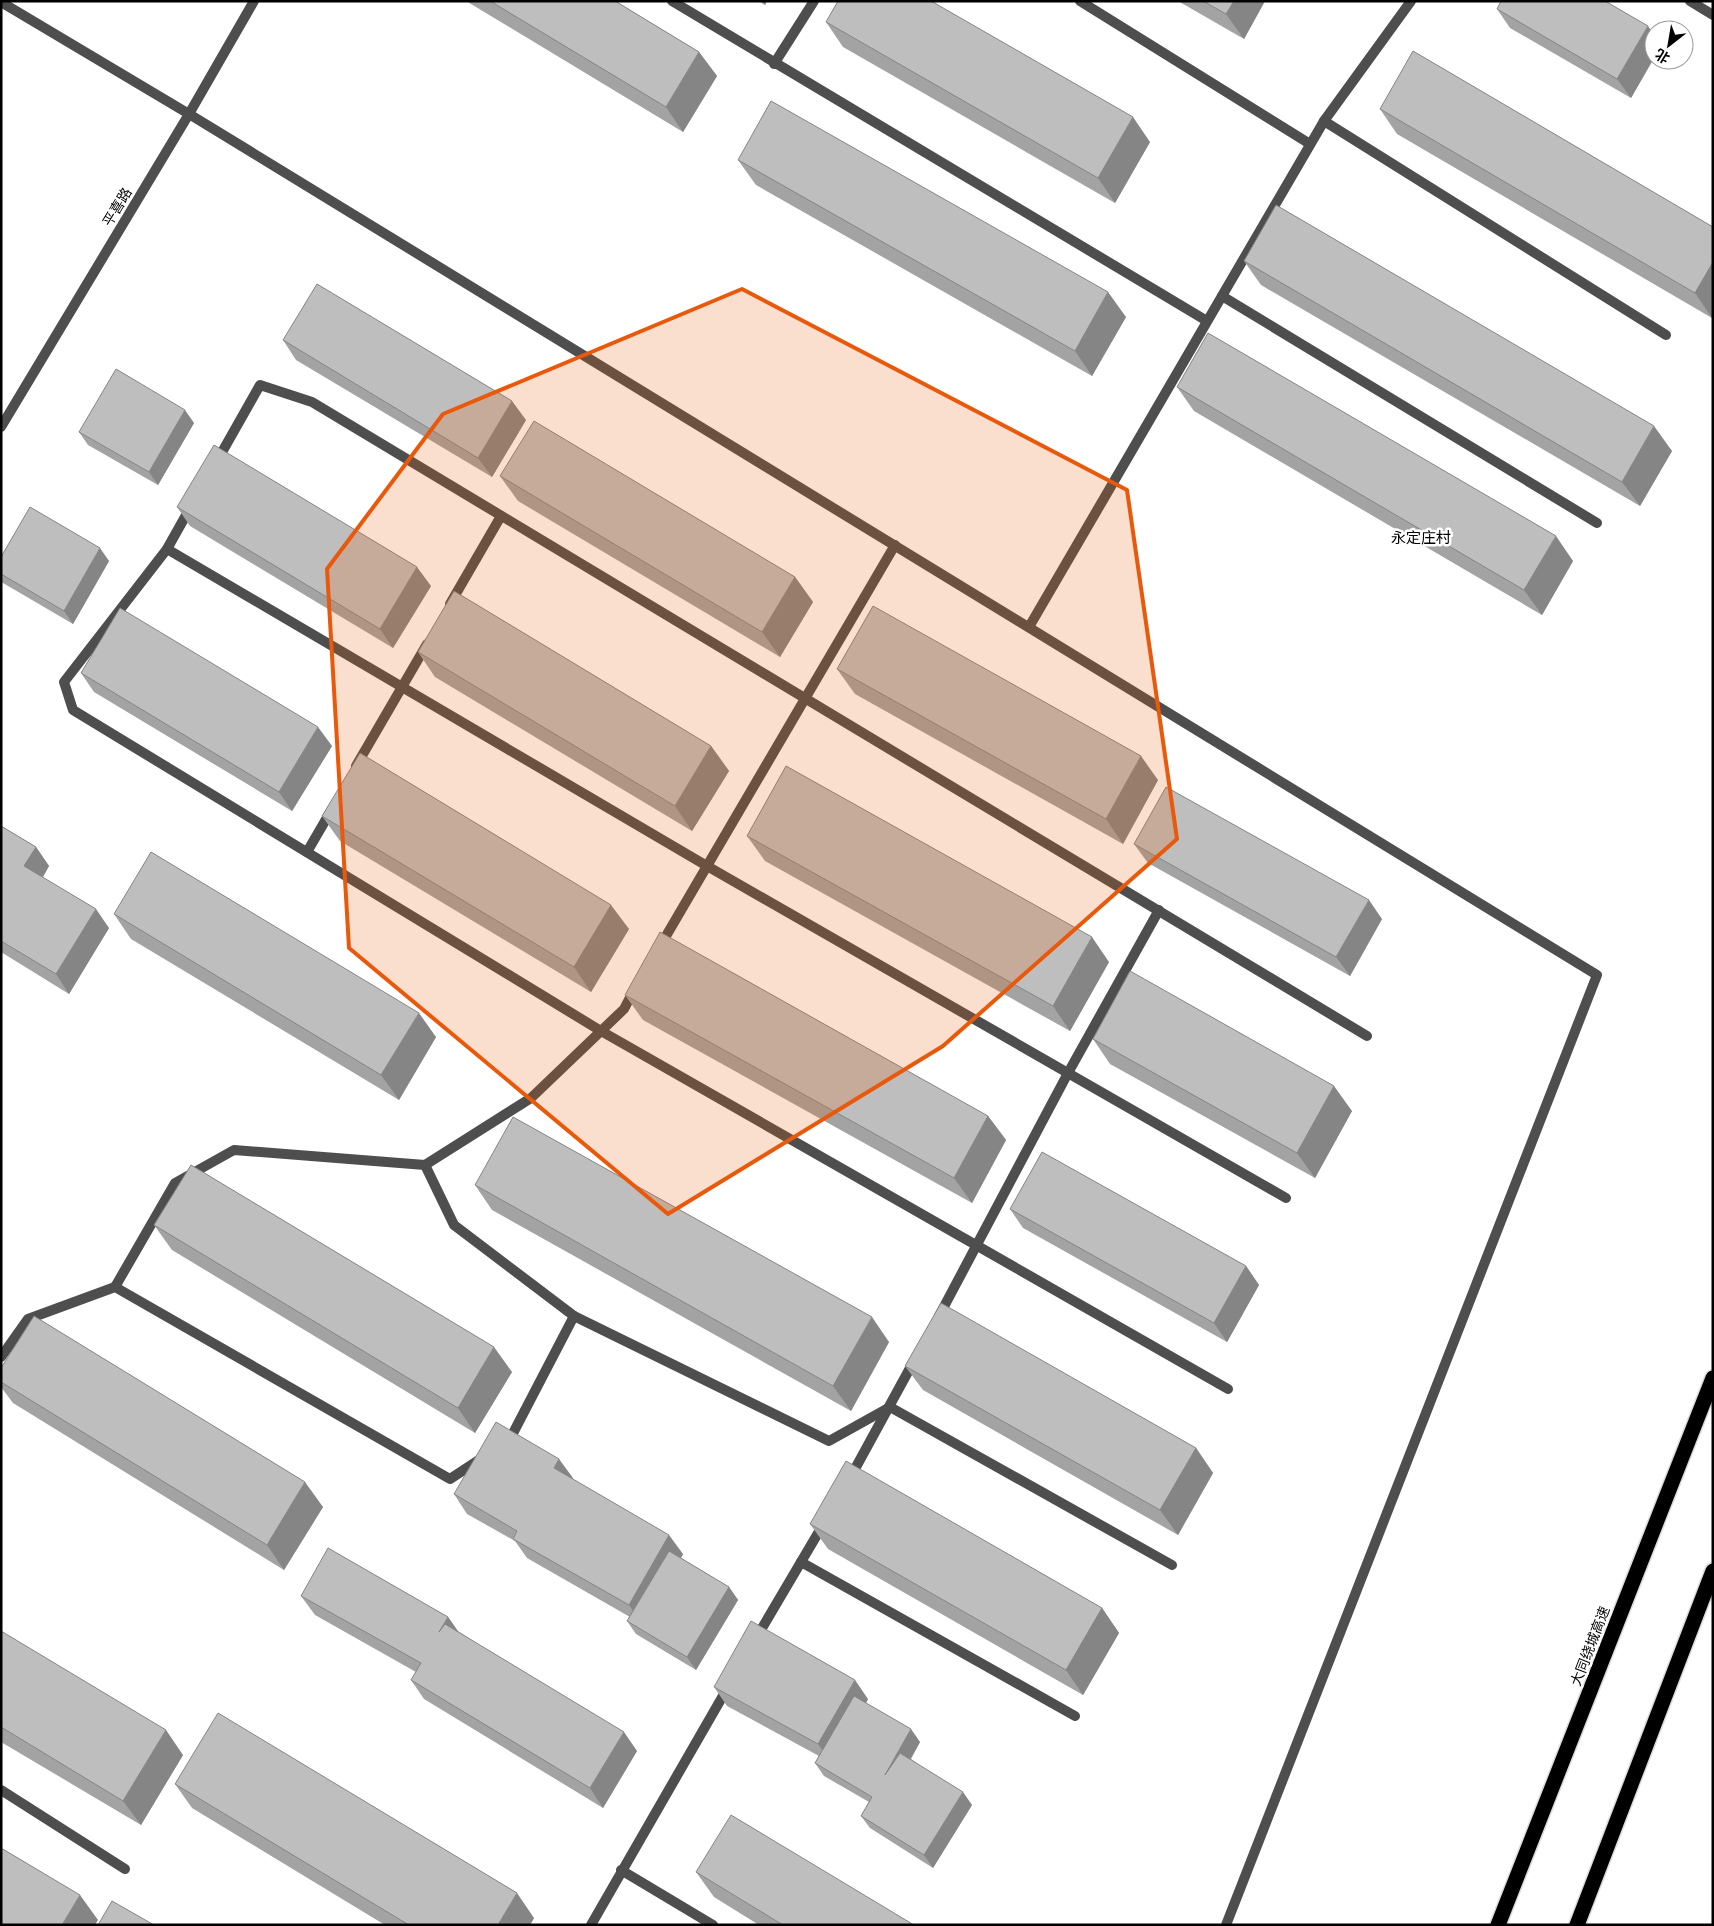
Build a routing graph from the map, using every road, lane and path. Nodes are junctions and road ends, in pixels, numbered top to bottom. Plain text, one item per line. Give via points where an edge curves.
1 (254, 1) edge
2 (672, 1) edge
3 (814, 1) edge
4 (1080, 1) edge
5 (1411, 1) edge
6 (1690, 1) edge
7 (1, 2) edge
8 (1713, 15) edge
9 (774, 64) junction
10 (189, 114) junction
11 (1324, 121) junction
12 (1310, 144) junction
13 (1222, 296) junction
14 (1207, 321) junction
15 (1666, 334) dead end
16 (1, 426) edge
17 (211, 471) edge
18 (196, 497) edge
19 (501, 516) junction
20 (1598, 523) dead end
21 (895, 545) junction
22 (167, 549) junction
23 (447, 610) edge
24 (1029, 627) junction
25 (432, 636) edge
26 (402, 687) junction
27 (804, 699) junction
28 (350, 777) edge
29 (336, 802) edge
30 (307, 852) junction
31 (707, 866) junction
32 (1159, 910) junction
33 (653, 958) edge
34 (643, 975) edge
35 (600, 1031) junction
36 (1366, 1036) dead end
37 (1068, 1073) junction
38 (425, 1165) junction
39 (1286, 1198) dead end
40 (976, 1245) junction
41 (115, 1287) junction
42 (574, 1316) junction
43 (935, 1322) edge
44 (922, 1347) edge
45 (1, 1358) edge
46 (1713, 1378) edge
47 (1228, 1389) dead end
48 (890, 1407) junction
49 (845, 1486) edge
50 (830, 1512) edge
51 (801, 1562) junction
52 (1172, 1565) dead end
53 (1713, 1571) edge
54 (751, 1648) edge
55 (731, 1682) edge
56 (1075, 1716) dead end
57 (1, 1790) edge
58 (125, 1870) dead end
59 (621, 1870) junction
60 (591, 1925) edge
61 (712, 1925) edge
62 (1226, 1925) edge
63 (1498, 1925) edge
64 (1577, 1925) edge

1 - 10 street, 平喜路
2 - 9 street
3 - 9 street
4 - 12 street
5 - 11 street
6 - 8 street
7 - 10 street
9 - 14 street
10 - 16 street, 平喜路
10 - 21 street
11 - 12 street
11 - 15 street
12 - 13 street
13 - 14 street
13 - 20 street
14 - 24 street
17 - 19 street via 260,385 312,402
18 - 22 street
19 - 23 street
19 - 27 street
21 - 24 street
21 - 27 street
22 - 26 street
22 - 30 street via 64,682 73,710
24 - 62 street via 1597,975
25 - 26 street
26 - 28 street
26 - 31 street
27 - 31 street
27 - 32 street
29 - 30 street
30 - 35 street
31 - 33 street
31 - 37 street
32 - 36 street
32 - 37 street
34 - 35 street via 624,1008
35 - 38 street via 531,1098
35 - 40 street
37 - 39 street
37 - 40 street
38 - 41 street via 234,1150 175,1182
38 - 42 street via 454,1225
40 - 43 street
40 - 47 street
41 - 42 street via 450,1479 509,1441
41 - 45 street via 28,1319
42 - 48 street via 829,1441
44 - 48 street
46 - 63 highway, 大同绕城高速
48 - 49 street
48 - 52 street
50 - 51 street
51 - 54 street
51 - 56 street
53 - 64 highway
55 - 59 street
57 - 58 street
59 - 60 street
59 - 61 street

